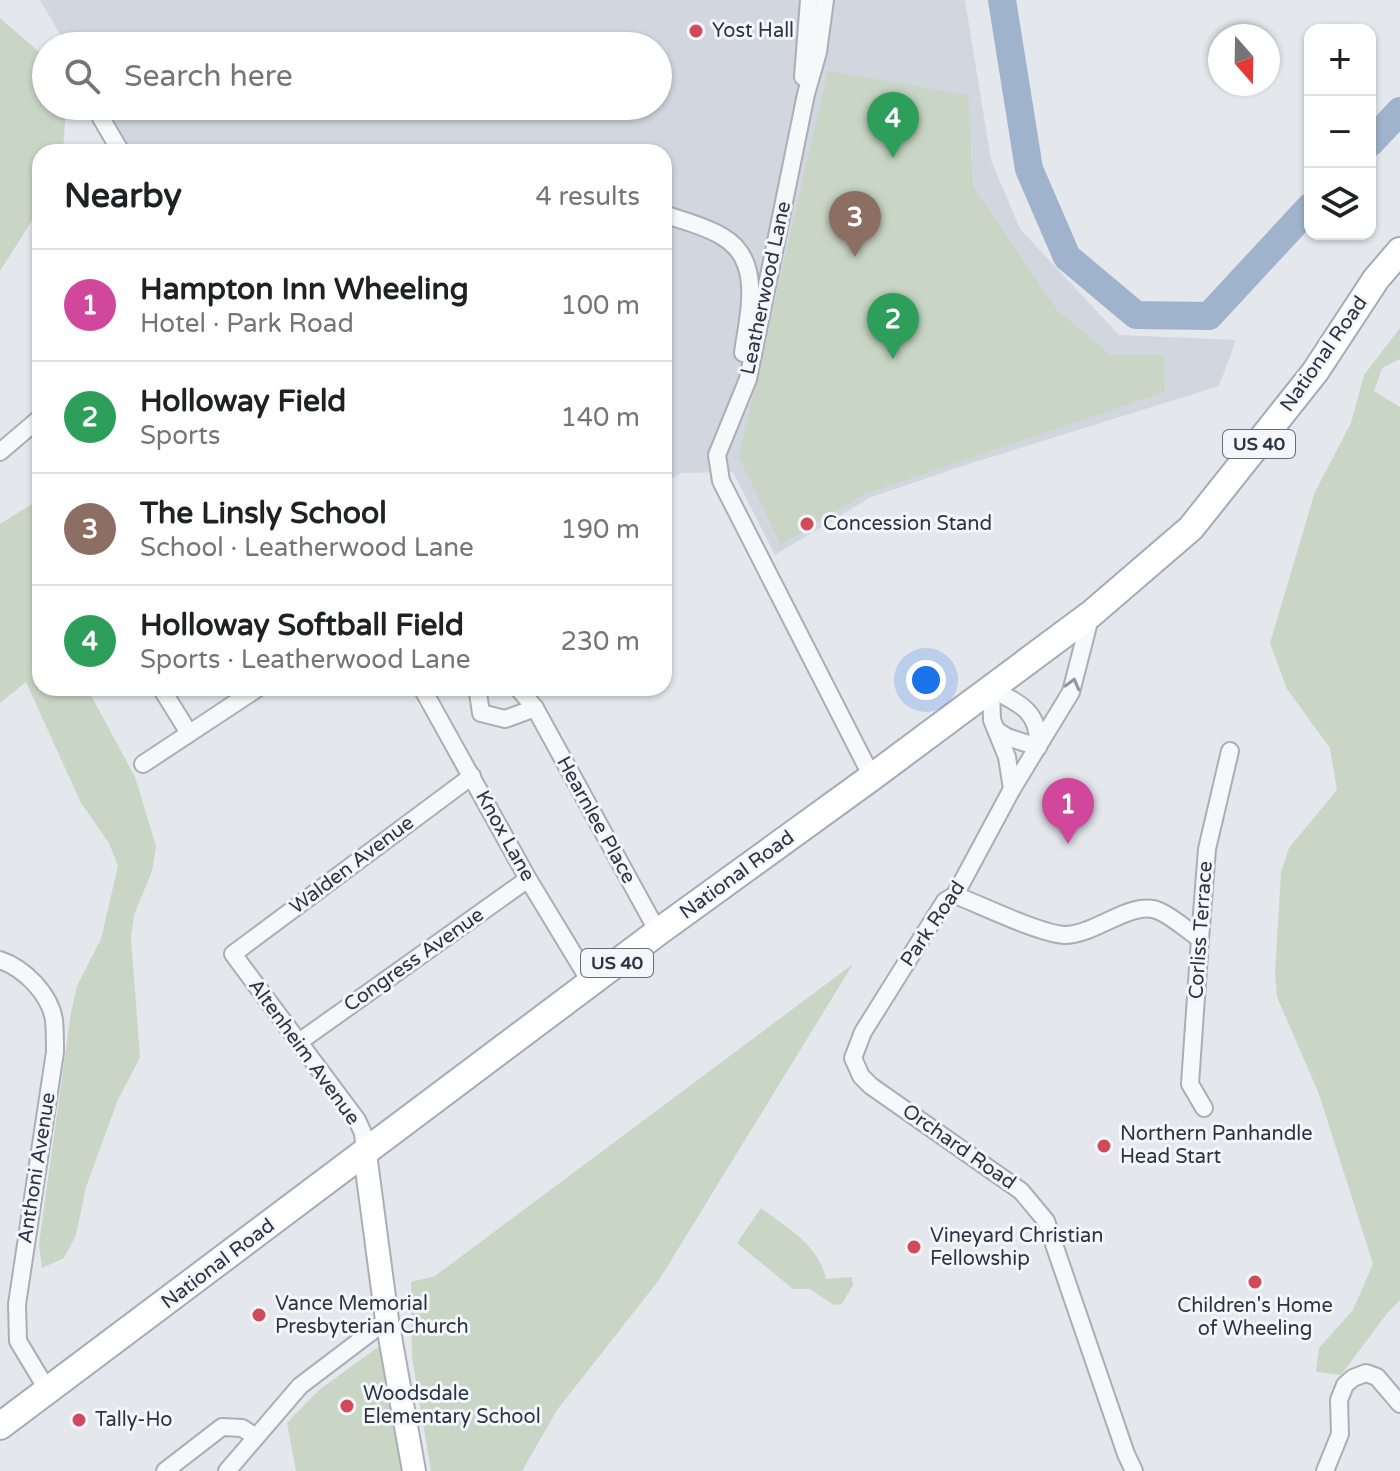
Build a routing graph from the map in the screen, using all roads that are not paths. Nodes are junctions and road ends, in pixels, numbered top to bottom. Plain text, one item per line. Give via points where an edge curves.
1 (809, 0) edge
2 (825, 0) edge
3 (806, 94) junction
4 (102, 120) edge
5 (116, 144) edge
6 (672, 217) edge
7 (1400, 251) edge
8 (738, 404) junction
9 (32, 425) edge
10 (0, 452) edge
11 (1091, 614) junction
12 (991, 689) junction
13 (166, 696) edge
14 (246, 696) edge
15 (427, 696) edge
16 (478, 696) edge
17 (525, 696) edge
18 (535, 708) junction
19 (995, 729) junction
20 (189, 733) junction
21 (1038, 747) junction
22 (1230, 751) dead end
23 (143, 764) dead end
24 (472, 776) junction
25 (872, 777) junction
26 (1012, 789) junction
27 (528, 879) junction
28 (955, 895) junction
29 (658, 932) junction
30 (1200, 939) junction
31 (233, 954) joint
32 (0, 960) edge
33 (591, 983) junction
34 (299, 1042) junction
35 (853, 1058) joint
36 (1204, 1108) dead end
37 (365, 1154) junction
38 (387, 1320) junction
39 (48, 1391) junction
40 (1400, 1404) edge
41 (0, 1426) edge
42 (256, 1437) junction
43 (1126, 1454) junction
44 (165, 1471) edge
45 (227, 1471) edge
46 (414, 1471) edge
47 (1119, 1471) edge
48 (1134, 1471) edge
49 (1325, 1471) edge

1 - 3 street
2 - 3 street, Leatherwood Lane
3 - 8 street, Leatherwood Lane via 748,379
4 - 5 street
6 - 8 street via 724,237 743,254 751,284
7 - 11 main road, National Road / US 40 via 1315,372 1191,528
8 - 25 street, Leatherwood Lane via 717,455 721,481
9 - 10 street
11 - 12 main road, National Road / US 40
21 -> 11 street, Park Road via 1071,692
12 - 19 street
12 - 21 street via 1024,707 1037,727
12 - 25 main road, National Road / US 40
13 - 20 street
14 - 20 street
15 - 24 street, Knox Lane
16 - 18 street via 481,713 505,719
17 - 18 street, Hearnlee Place
18 - 29 street, Hearnlee Place
19 - 21 street
19 - 26 street
20 - 23 street
21 - 26 street, Park Road
22 - 30 street, Corliss Terrace via 1207,849
24 - 27 street, Knox Lane
24 - 31 street, Walden Avenue
25 - 29 main road, National Road / US 40
26 - 28 street, Park Road
27 - 33 street, Knox Lane
27 - 34 street, Congress Avenue
28 - 30 street via 1064,935 1088,931 1145,907
28 - 35 street, Park Road via 945,901 863,1032
29 - 33 main road, National Road / US 40
30 - 36 street, Corliss Terrace via 1190,1084
31 - 34 street, Altenheim Avenue
32 - 39 street, Anthoni Avenue via 39,987 54,1017 55,1052 17,1304 18,1341
33 - 37 main road, National Road / US 40
34 - 37 street, Altenheim Avenue via 357,1120
35 - 43 street, Orchard Road via 871,1086 1021,1191 1046,1221
37 - 38 main road
37 - 39 main road, National Road / US 40
38 - 42 street via 300,1386
38 - 46 main road
39 - 41 main road, National Road / US 40
40 - 49 street via 1377,1377 1366,1373 1345,1385 1339,1400 1340,1434
42 - 44 street via 242,1428 222,1427
42 - 45 street
43 - 47 street
43 - 48 street, Orchard Road

